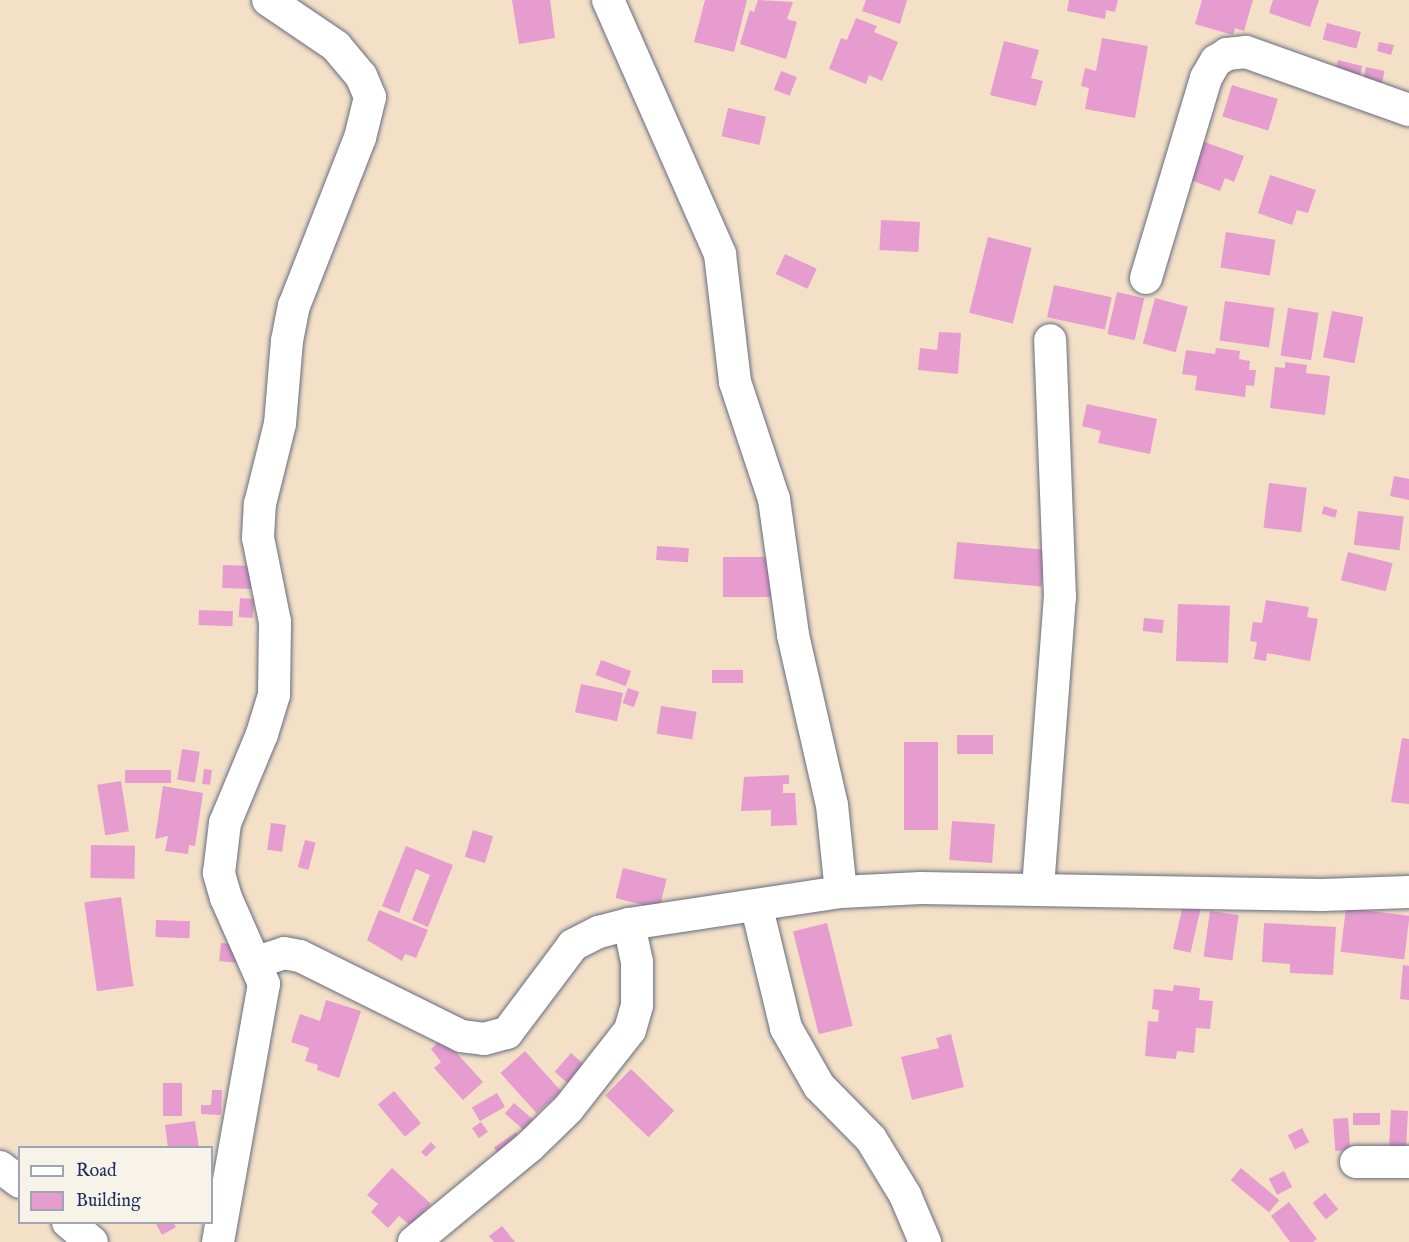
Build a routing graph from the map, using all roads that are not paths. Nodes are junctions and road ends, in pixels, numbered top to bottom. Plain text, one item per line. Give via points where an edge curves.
1 (268, 0) edge
2 (609, 0) edge
3 (1409, 110) edge
4 (1146, 279) dead end
5 (1050, 340) dead end
6 (1038, 888) junction
7 (841, 892) junction
8 (1409, 892) edge
9 (757, 908) junction
10 (629, 924) junction
11 (257, 962) junction
12 (1356, 1162) dead end
13 (1409, 1162) edge
14 (0, 1167) edge
15 (18, 1180) edge
16 (70, 1224) edge
17 (92, 1242) edge
18 (218, 1242) edge
19 (414, 1242) edge
20 (925, 1242) edge

1 - 11 street via 336,46 361,76 369,97 360,138 326,216 294,306 280,424 260,504 258,538 275,622 274,695 225,823 219,873 232,914
2 - 7 street via 654,97 725,274 735,382 774,499 793,635 832,806
3 - 4 street via 1246,52 1227,54 1216,61 1206,78
5 - 6 street via 1060,597
6 - 7 street
6 - 8 street via 1228,894
7 - 9 street
9 - 10 street
9 - 20 street via 786,1028 819,1086 871,1139 905,1195
10 - 11 street via 599,932 573,945 507,1033 484,1040 461,1036 300,956 284,952
10 - 19 street via 637,962 637,1005 630,1030 608,1062 537,1140
11 - 18 street via 264,984 262,1007
12 - 13 street
14 - 15 street
16 - 17 street

